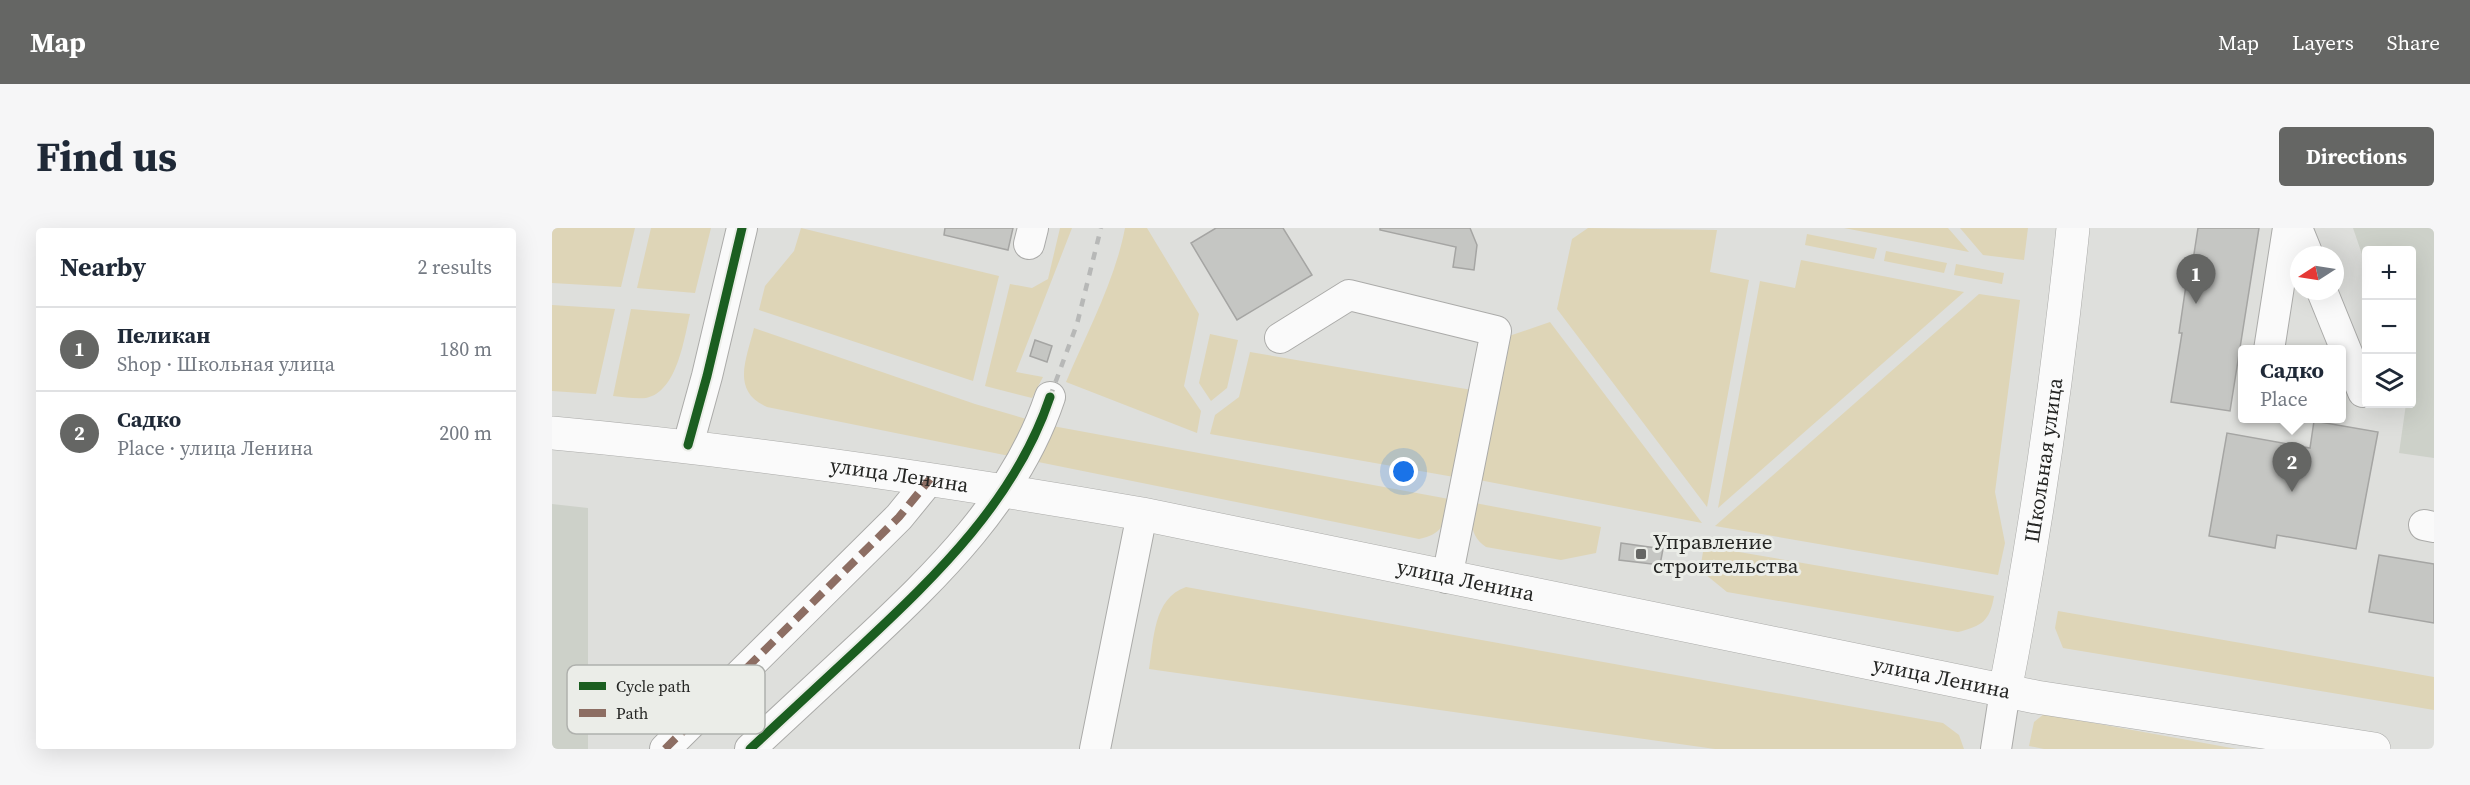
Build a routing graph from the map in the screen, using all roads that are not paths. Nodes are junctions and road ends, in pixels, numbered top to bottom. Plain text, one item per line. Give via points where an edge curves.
1 (742, 228) edge
2 (2073, 228) edge
3 (2288, 228) edge
4 (2297, 228) edge
5 (2304, 246) edge
6 (2326, 300) edge
7 (1280, 338) dead end
8 (2270, 345) edge
9 (2344, 345) edge
10 (2346, 350) edge
11 (2362, 390) edge
12 (1050, 397) dead end
13 (552, 433) edge
14 (688, 445) junction
15 (930, 479) junction
16 (1004, 490) junction
17 (1142, 514) junction
18 (1447, 578) junction
19 (750, 665) edge
20 (2005, 691) junction
21 (680, 734) edge
22 (665, 749) edge
23 (750, 749) edge
24 (1095, 749) edge
25 (1996, 749) edge
26 (2374, 749) edge

1 - 14 street
2 - 20 main road, Школьная улица via 2048,443
3 - 8 street
4 - 5 street
6 - 9 street
7 - 18 street via 1350,295 1496,331
10 - 11 street
12 - 16 street
13 - 14 main road, улица Ленина
14 - 15 main road, улица Ленина
15 - 16 main road, улица Ленина
15 - 19 street via 899,517
16 - 17 main road, улица Ленина
16 - 23 street via 925,585
17 - 18 main road, улица Ленина
17 - 24 street
18 - 20 main road, улица Ленина
20 - 25 street
20 - 26 main road, улица Ленина
21 - 22 street

